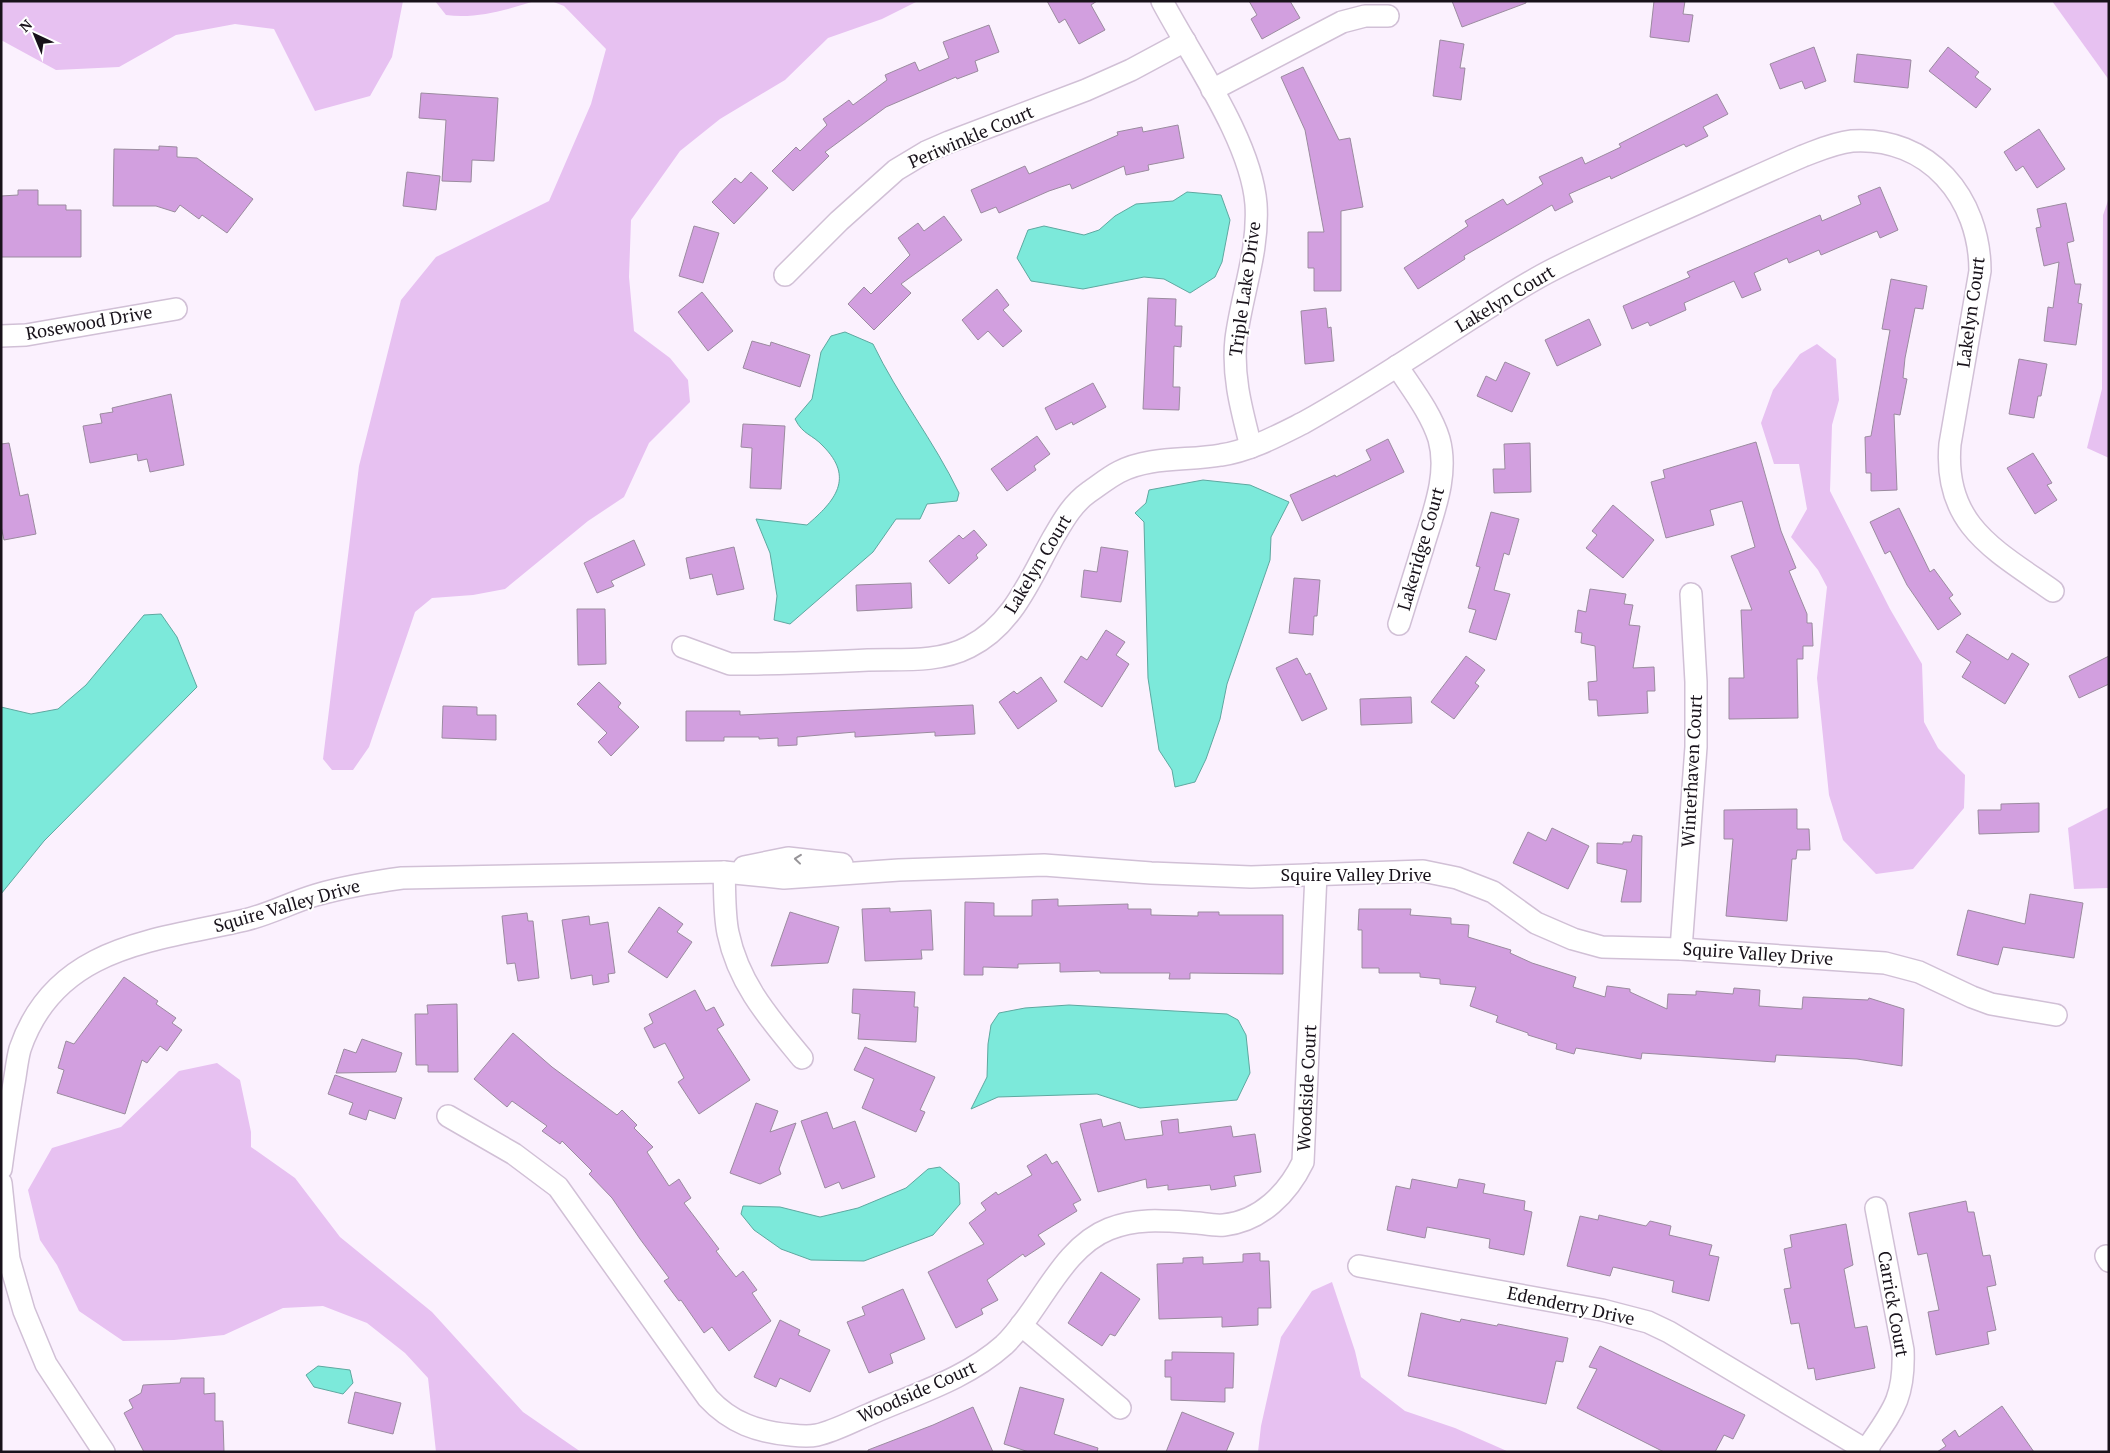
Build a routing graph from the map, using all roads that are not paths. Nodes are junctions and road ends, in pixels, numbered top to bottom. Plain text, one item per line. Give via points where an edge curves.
1 (1162, 1) edge
2 (1388, 16) dead end
3 (1185, 41) junction
4 (1212, 90) junction
5 (785, 275) dead end
6 (176, 308) dead end
7 (1, 336) edge
8 (1397, 366) junction
9 (1251, 447) junction
10 (2053, 590) dead end
11 (1691, 594) dead end
12 (1399, 624) dead end
13 (683, 647) dead end
14 (724, 872) junction
15 (1316, 874) junction
16 (1681, 949) junction
17 (2056, 1015) dead end
18 (802, 1058) dead end
19 (448, 1116) dead end
20 (4, 1125) edge
21 (1, 1169) edge
22 (1, 1183) edge
23 (1876, 1208) dead end
24 (1359, 1266) dead end
25 (1021, 1324) junction
26 (1120, 1408) dead end
27 (1868, 1451) edge
28 (104, 1452) edge

1 - 3 street, Triple Lake Drive
2 - 4 street via 1365,16 1342,22
3 - 4 street, Triple Lake Drive
3 - 5 street, Periwinkle Court via 1095,86 926,152 896,170
4 - 9 street, Triple Lake Drive via 1234,132 1250,173 1256,202 1255,246 1236,338 1235,368 1238,396
6 - 7 street, Rosewood Drive via 26,335
8 - 9 street, Lakelyn Court via 1301,424
8 - 10 street, Lakelyn Court via 1553,269 1777,167 1832,145 1853,141 1903,148 1926,160 1956,189 1976,228 1980,249 1980,271 1950,444 1948,465 1955,496 1973,528 1989,546
8 - 12 street, Lakeridge Court via 1431,419 1442,457 1441,481 1434,510
9 - 13 street, Lakelyn Court via 1223,455 1142,464 1119,472 1084,496 1066,515 1014,608 1001,624 968,648 923,659 730,664
11 - 16 street, Winterhaven Court via 1696,747
14 - 15 street, Squire Valley Drive via 784,878 1044,865 1151,873
14 - 18 street via 728,932 738,968 756,1002
14 - 20 street, Squire Valley Drive via 402,878 315,895 254,918 156,940 104,956 79,969 57,987 30,1025 20,1051
15 - 16 street, Squire Valley Drive via 1423,871 1458,878 1493,892 1536,923 1573,939 1602,947
15 - 25 street, Woodside Court via 1306,1128 1303,1162 1296,1177 1273,1204 1246,1219 1225,1225 1149,1220 1107,1229 1078,1249
16 - 17 street, Squire Valley Drive via 1885,963 1919,972 1991,1004
19 - 25 street, Woodside Court via 514,1154 558,1187 708,1398 719,1410 751,1428 768,1433 817,1436 963,1375 1004,1344
20 - 21 street, Squire Valley Drive
22 - 28 street via 8,1260 24,1311 46,1364
23 - 27 street, Carrick Court via 1903,1350 1904,1371 1893,1410
24 - 27 street, Edenderry Drive via 1602,1310 1648,1322
25 - 26 street

